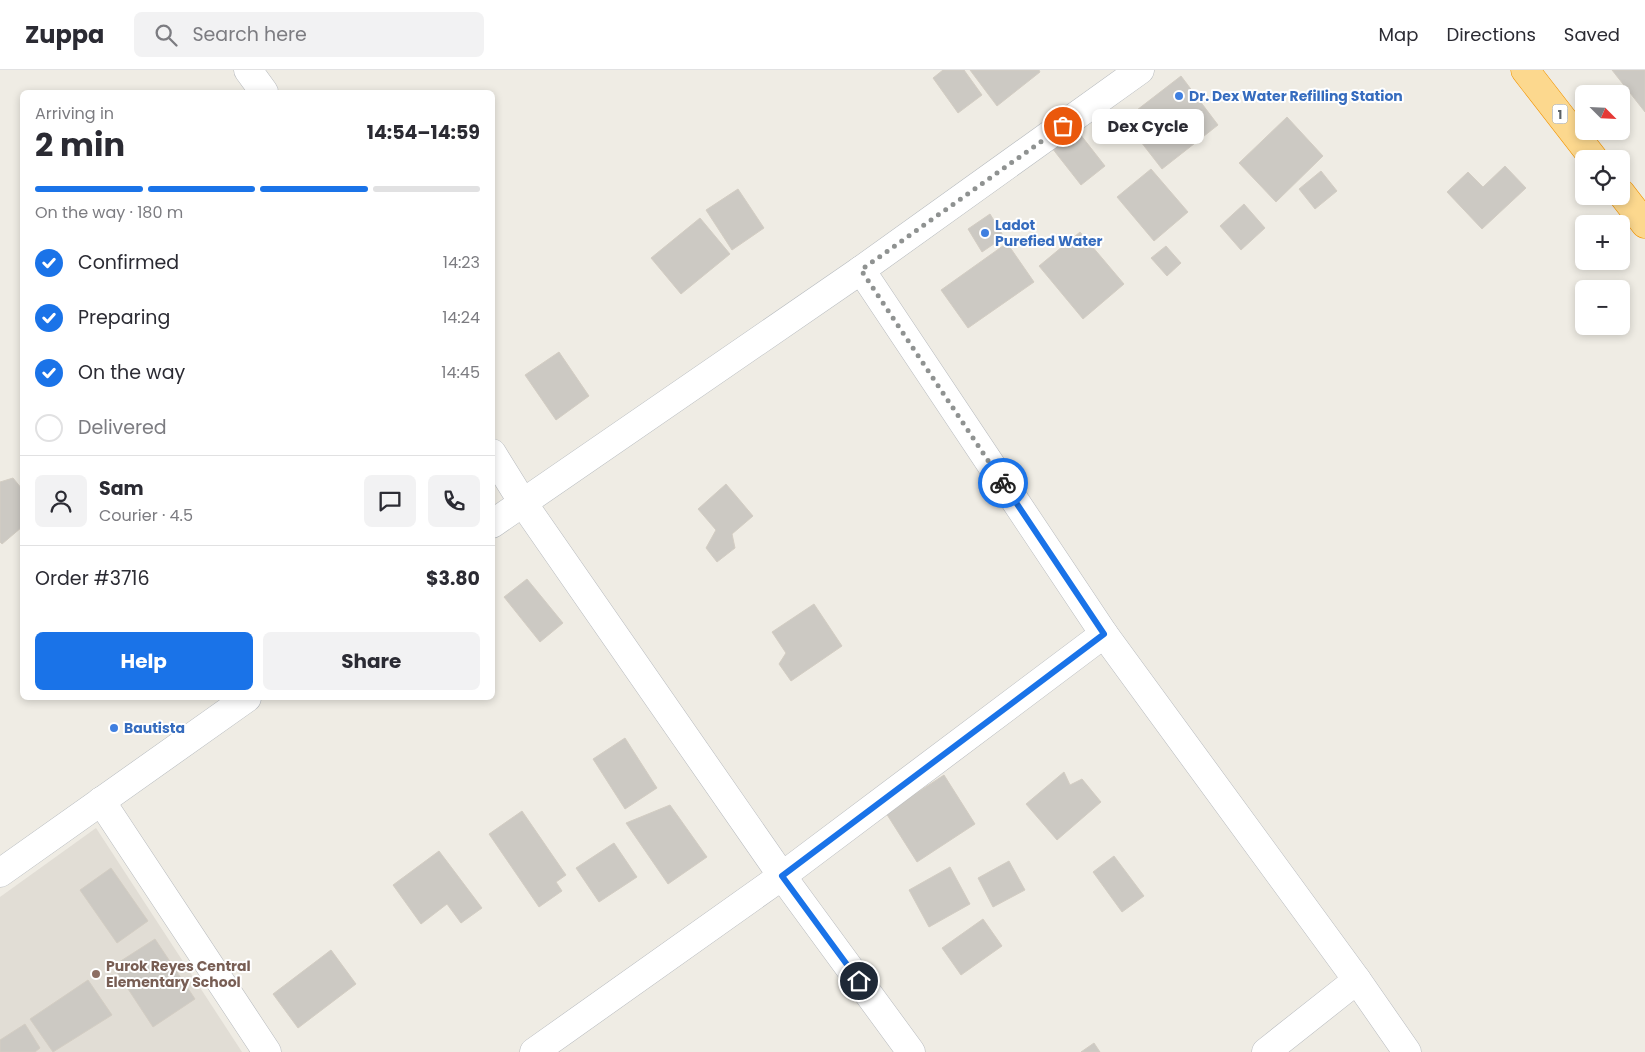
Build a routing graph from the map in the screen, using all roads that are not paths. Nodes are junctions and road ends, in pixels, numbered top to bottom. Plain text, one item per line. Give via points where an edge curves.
1 (248, 70) edge
2 (1140, 70) edge
3 (1525, 70) edge
4 (263, 90) edge
5 (1587, 150) edge
6 (1630, 205) edge
7 (1645, 224) edge
8 (861, 270) junction
9 (495, 458) edge
10 (523, 503) junction
11 (495, 522) edge
12 (1104, 634) junction
13 (244, 700) edge
14 (101, 801) junction
15 (0, 873) edge
16 (782, 876) junction
17 (1357, 980) junction
18 (267, 1052) edge
19 (534, 1052) edge
20 (911, 1052) edge
21 (1266, 1052) edge
22 (1407, 1052) edge

1 - 4 street
2 - 8 street
3 - 5 highway, 1
6 - 7 highway
8 - 10 street
8 - 12 street
9 - 10 street
10 - 11 street
10 - 16 street
12 - 16 street
12 - 17 street
13 - 14 street
14 - 15 street
14 - 18 street
16 - 19 street
16 - 20 street
17 - 21 street
17 - 22 street

